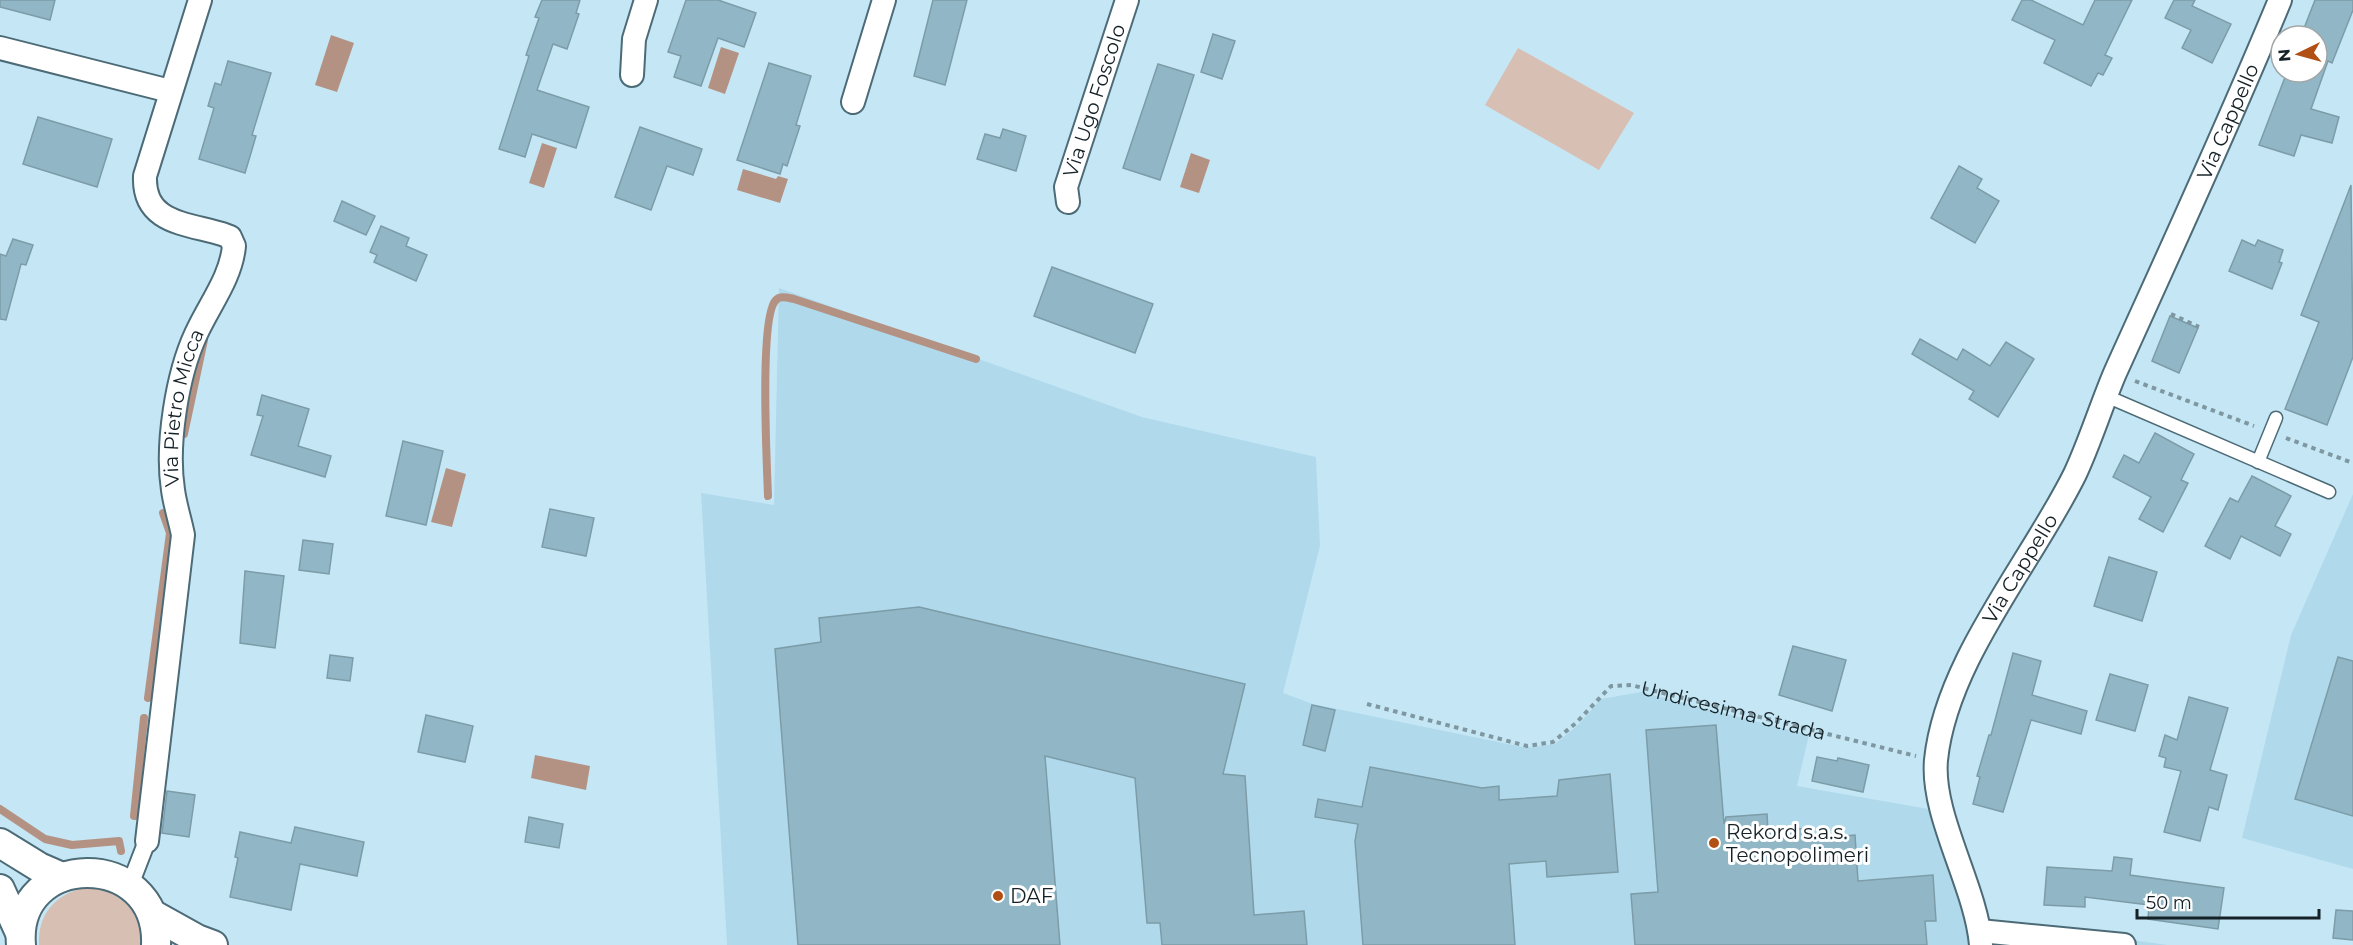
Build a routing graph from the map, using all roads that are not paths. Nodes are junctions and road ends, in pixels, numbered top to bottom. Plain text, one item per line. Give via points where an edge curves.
1 (200, 0) edge
2 (646, 0) edge
3 (884, 0) edge
4 (1127, 0) edge
5 (2280, 0) edge
6 (0, 48) edge
7 (632, 75) dead end
8 (170, 91) junction
9 (853, 102) dead end
10 (1068, 202) dead end
11 (2110, 386) junction
12 (2276, 418) dead end
13 (2258, 462) junction
14 (2329, 492) dead end
15 (147, 841) joint
16 (0, 843) edge
17 (62, 877) junction
18 (129, 885) junction
19 (0, 889) edge
20 (152, 914) junction
21 (1980, 938) edge
22 (21, 939) edge
23 (156, 945) edge
24 (213, 945) edge
25 (2124, 945) edge

1 - 8 street, Via Pietro Micca
2 - 7 street via 634,39
3 - 9 street
4 - 10 street, Via Ugo Foscolo via 1066,187
5 - 11 street, Via Cappello
6 - 8 street
8 - 15 street, Via Pietro Micca via 145,176 147,201 165,217 230,237 234,246 225,279 196,334 181,374 174,421 173,489 183,535
11 - 13 lane
11 - 21 street, Via Cappello via 2075,473 1961,673 1944,714 1936,764 1942,812
12 - 13 lane
13 - 14 lane
15 - 18 street, Via Pietro Micca
16 - 17 street
17 - 18 street via 85,871 108,874
17 - 22 street via 33,899 24,915
18 - 20 street
19 - 22 street
20 - 23 street
20 - 24 street
21 - 25 street

